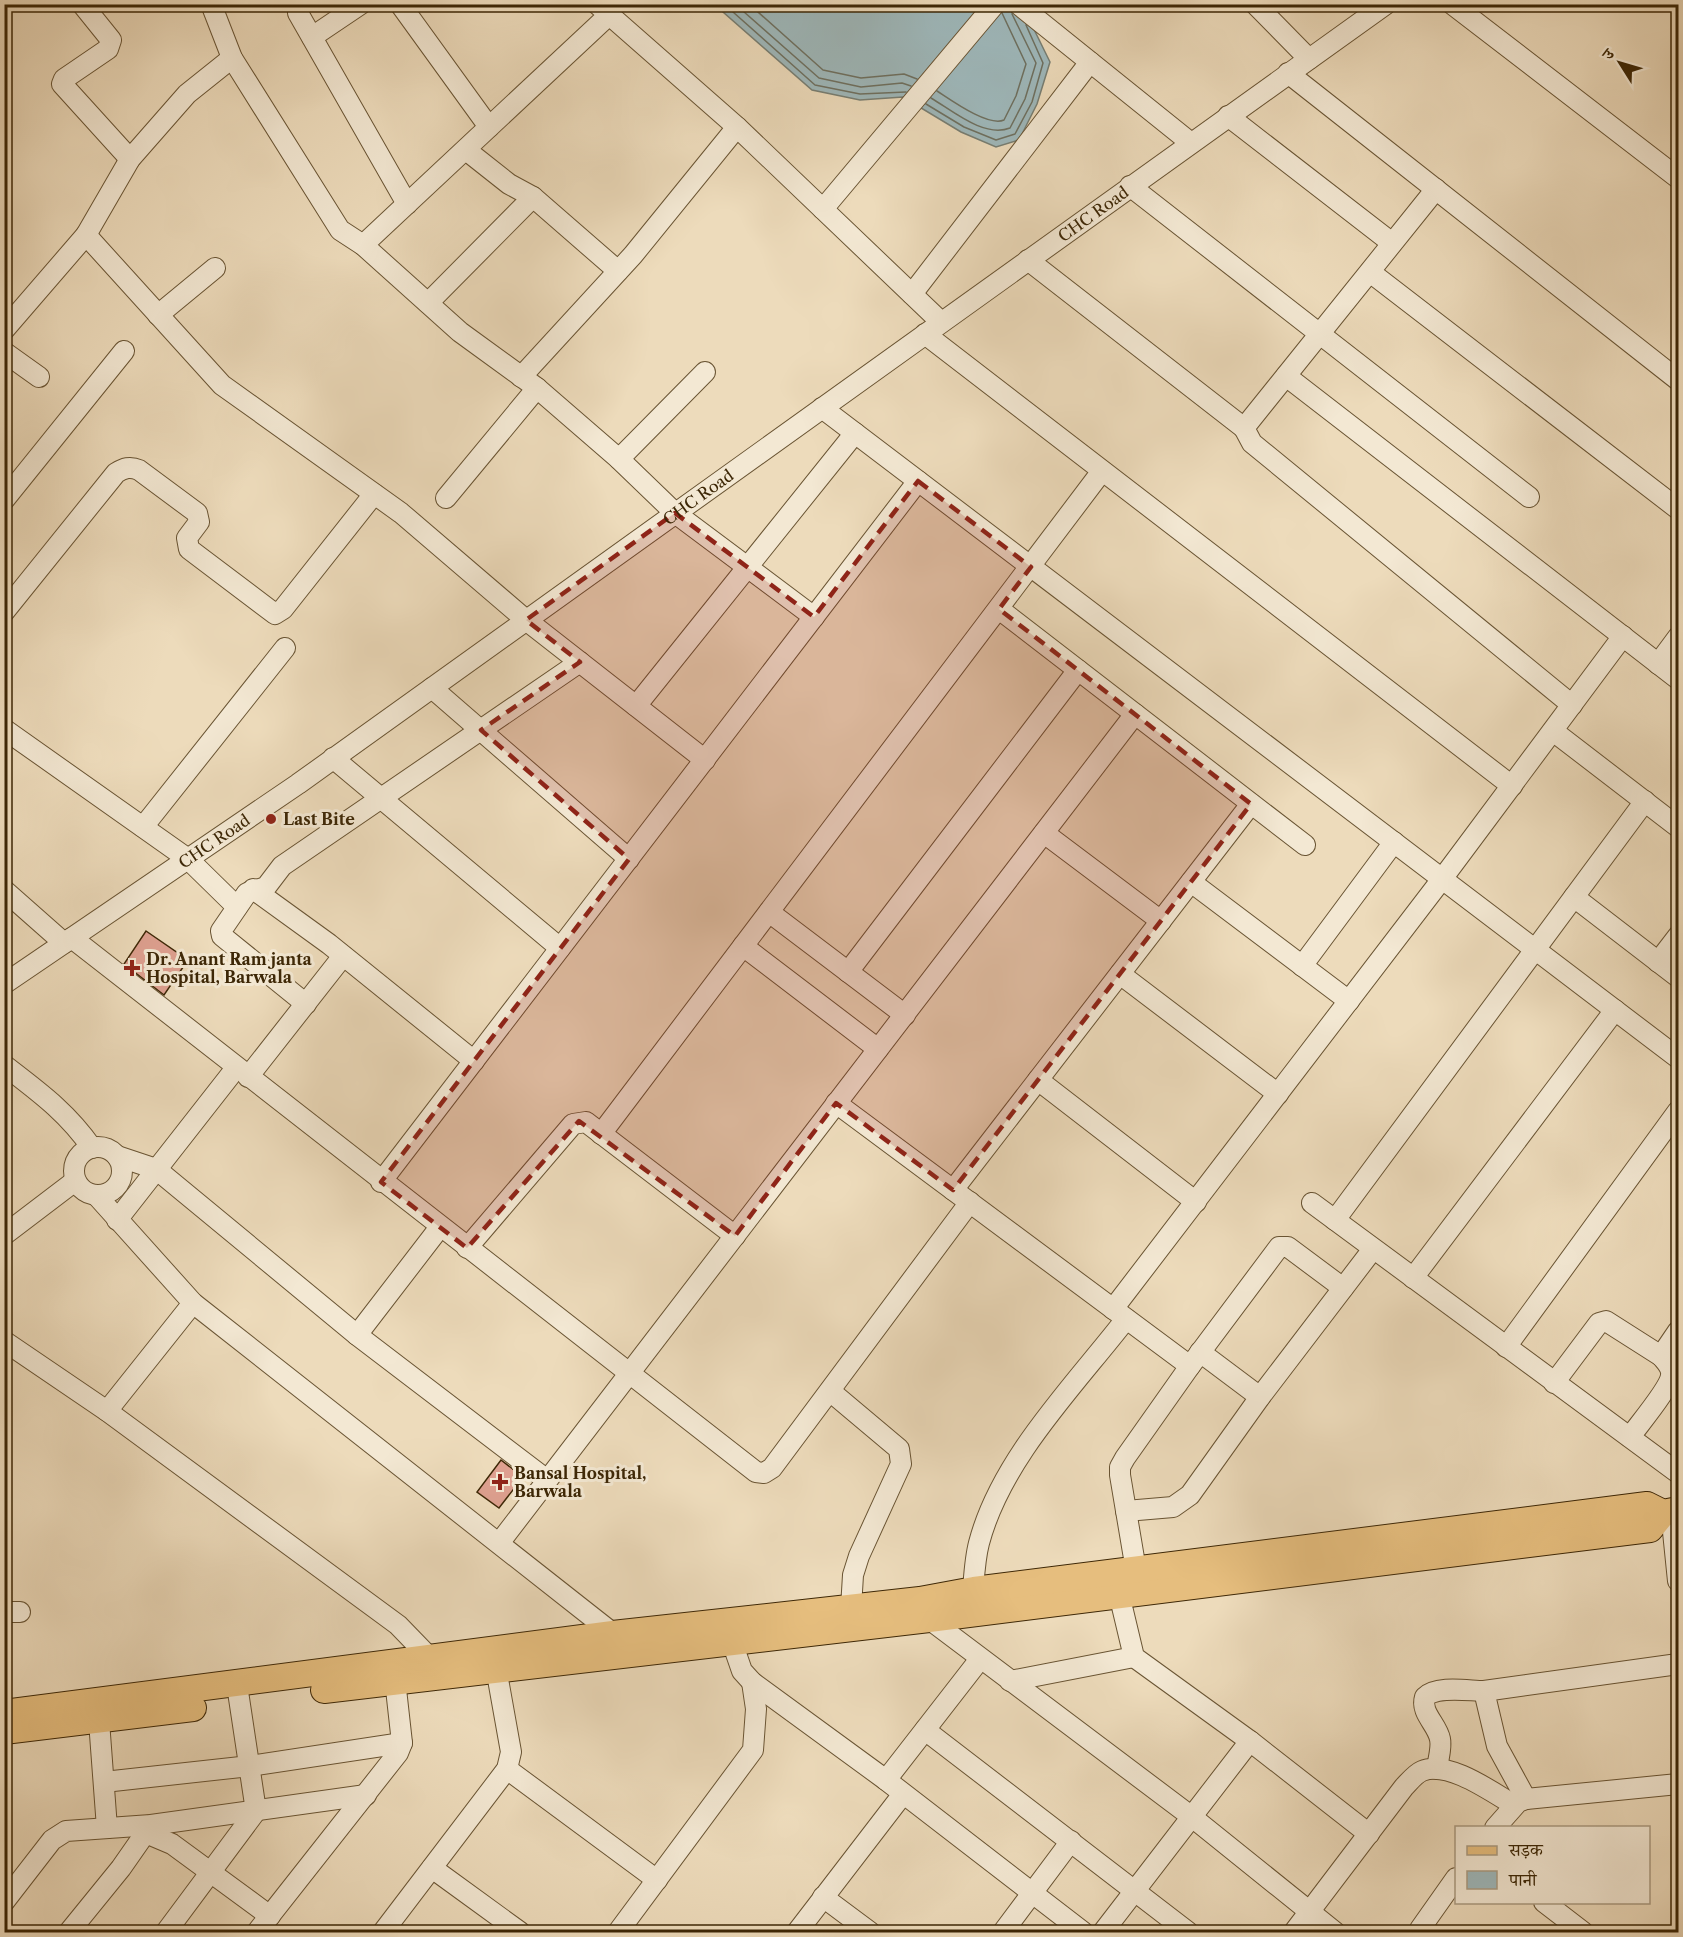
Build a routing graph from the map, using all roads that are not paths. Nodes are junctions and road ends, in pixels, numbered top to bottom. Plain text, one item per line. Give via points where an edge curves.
1 (82, 4) edge
2 (211, 4) edge
3 (361, 4) edge
4 (400, 4) edge
5 (995, 4) edge
6 (1018, 4) edge
7 (1255, 4) edge
8 (1386, 4) edge
9 (1452, 4) edge
10 (603, 10) edge
11 (298, 13) dead end
12 (312, 37) junction
13 (232, 57) junction
14 (1309, 59) junction
15 (1090, 62) junction
16 (1288, 73) junction
17 (1228, 116) junction
18 (489, 127) junction
19 (737, 127) junction
20 (1191, 143) junction
21 (466, 150) junction
22 (130, 159) junction
23 (1678, 178) edge
24 (1130, 186) junction
25 (1436, 189) junction
26 (534, 197) junction
27 (407, 204) junction
28 (823, 209) junction
29 (86, 235) junction
30 (1392, 243) junction
31 (363, 245) junction
32 (1028, 260) junction
33 (215, 268) dead end
34 (618, 271) junction
35 (1370, 272) junction
36 (912, 294) junction
37 (428, 303) junction
38 (158, 315) junction
39 (933, 328) junction
40 (4, 330) edge
41 (1319, 334) junction
42 (124, 351) dead end
43 (4, 352) edge
44 (705, 372) dead end
45 (1286, 376) junction
46 (39, 377) dead end
47 (1678, 380) edge
48 (529, 383) junction
49 (822, 408) junction
50 (1244, 428) junction
51 (855, 433) junction
52 (619, 459) junction
53 (1102, 471) junction
54 (918, 481) junction
55 (374, 494) junction
56 (1530, 496) dead end
57 (446, 498) dead end
58 (4, 500) edge
59 (1678, 509) edge
60 (675, 513) junction
61 (748, 567) junction
62 (1031, 567) junction
63 (999, 609) junction
64 (4, 612) edge
65 (814, 617) junction
66 (526, 620) junction
67 (1623, 636) junction
68 (1678, 637) edge
69 (285, 648) dead end
70 (580, 662) junction
71 (1658, 664) junction
72 (1078, 670) junction
73 (1678, 680) edge
74 (432, 688) junction
75 (1572, 705) junction
76 (636, 706) junction
77 (1135, 714) junction
78 (4, 729) edge
79 (481, 730) junction
80 (1553, 731) junction
81 (333, 758) junction
82 (705, 760) junction
83 (1512, 786) junction
84 (381, 798) junction
85 (1645, 801) junction
86 (1251, 804) junction
87 (142, 827) junction
88 (1678, 827) edge
89 (1044, 833) junction
90 (1394, 842) junction
91 (1305, 845) dead end
92 (188, 859) junction
93 (629, 859) junction
94 (1442, 879) junction
95 (1191, 882) junction
96 (254, 889) junction
97 (4, 890) edge
98 (1574, 897) junction
99 (237, 907) junction
100 (769, 912) junction
101 (1161, 921) junction
102 (1678, 936) edge
103 (68, 940) junction
104 (743, 946) junction
105 (560, 948) junction
106 (1535, 950) junction
107 (344, 956) junction
108 (1658, 962) junction
109 (1302, 966) junction
110 (848, 972) junction
111 (1120, 974) junction
112 (1678, 977) edge
113 (4, 984) edge
114 (1349, 1001) junction
115 (306, 1004) junction
116 (1615, 1010) junction
117 (905, 1015) junction
118 (878, 1049) junction
119 (1678, 1058) edge
120 (474, 1061) junction
121 (4, 1065) edge
122 (242, 1072) junction
123 (1038, 1080) junction
124 (1278, 1094) junction
125 (836, 1103) junction
126 (1678, 1111) edge
127 (601, 1134) junction
128 (92, 1148) junction
129 (117, 1156) junction
130 (156, 1169) junction
131 (75, 1181) junction
132 (381, 1182) junction
133 (953, 1190) junction
134 (97, 1196) junction
135 (970, 1202) junction
136 (1196, 1202) junction
137 (1312, 1203) dead end
138 (117, 1220) junction
139 (1335, 1220) junction
140 (440, 1227) junction
141 (4, 1235) edge
142 (735, 1236) junction
143 (467, 1248) junction
144 (1373, 1249) junction
145 (1413, 1278) junction
146 (1344, 1288) junction
147 (193, 1303) junction
148 (1120, 1314) junction
149 (1678, 1331) edge
150 (357, 1335) junction
151 (4, 1341) edge
152 (1506, 1347) junction
153 (1661, 1356) junction
154 (1195, 1359) junction
155 (628, 1374) junction
156 (1554, 1383) junction
157 (830, 1391) junction
158 (1260, 1397) junction
159 (107, 1411) junction
160 (1630, 1437) junction
161 (1678, 1473) edge
162 (547, 1480) junction
163 (1126, 1511) junction
164 (1671, 1512) edge
165 (500, 1542) junction
166 (1678, 1581) edge
167 (1132, 1585) junction
168 (972, 1601) junction
169 (851, 1608) junction
170 (929, 1619) junction
171 (613, 1634) junction
172 (732, 1642) junction
173 (636, 1652) junction
174 (1134, 1657) junction
175 (430, 1658) junction
176 (980, 1659) junction
177 (1678, 1664) edge
178 (496, 1668) junction
179 (395, 1680) junction
180 (1010, 1681) junction
181 (752, 1682) junction
182 (1484, 1691) junction
183 (238, 1693) junction
184 (4, 1713) edge
185 (99, 1721) junction
186 (925, 1730) junction
187 (4, 1731) edge
188 (1250, 1741) junction
189 (402, 1743) junction
190 (250, 1766) junction
191 (507, 1769) junction
192 (1437, 1769) junction
193 (886, 1780) junction
194 (104, 1782) junction
195 (1678, 1784) edge
196 (903, 1794) junction
197 (366, 1795) junction
198 (1520, 1802) junction
199 (256, 1811) junction
200 (1192, 1817) junction
201 (1496, 1826) edge
202 (107, 1827) junction
203 (148, 1829) junction
204 (1368, 1834) junction
205 (1071, 1841) junction
206 (432, 1868) junction
207 (212, 1874) junction
208 (1455, 1879) edge
209 (657, 1880) junction
210 (1136, 1890) junction
211 (1033, 1893) junction
212 (824, 1897) junction
213 (4, 1902) edge
214 (1547, 1904) edge
215 (1310, 1912) junction
216 (270, 1916) junction
217 (1420, 1929) dead end
218 (69, 1932) edge
219 (166, 1932) edge
220 (258, 1932) edge
221 (383, 1932) edge
222 (520, 1932) edge
223 (618, 1932) edge
224 (797, 1932) edge
225 (870, 1932) edge
226 (1003, 1932) edge
227 (1083, 1932) edge
228 (1103, 1932) edge
229 (1188, 1932) edge
230 (1294, 1932) edge
231 (1335, 1932) edge
232 (1583, 1932) edge

1 - 22 street via 111,44 62,84
2 - 13 street
3 - 12 street
4 - 18 street
5 - 28 street
6 - 15 street
7 - 14 street
8 - 14 street, CHC Road
9 - 23 street
10 - 18 street
10 - 19 street
11 - 12 street
12 - 27 street
13 - 22 street via 187,94
13 - 31 street via 340,230
14 - 16 street, CHC Road
15 - 20 street
15 - 36 street
16 - 17 street, CHC Road
16 - 25 street
17 - 20 street, CHC Road
17 - 30 street
18 - 21 street
19 - 28 street
19 - 34 street
20 - 24 street, CHC Road
21 - 26 street via 509,184
21 - 27 street
22 - 29 street
24 - 32 street, CHC Road
24 - 41 street
25 - 30 street
25 - 47 street
26 - 34 street
26 - 37 street
27 - 31 street
28 - 36 street
29 - 38 street
29 - 40 street
30 - 35 street
31 - 37 street
32 - 39 street, CHC Road
32 - 50 street
33 - 38 street
34 - 48 street
35 - 41 street
35 - 59 street
36 - 39 street
37 - 48 street
38 - 55 street via 222,385
39 - 49 street, CHC Road
39 - 53 street
41 - 45 street
41 - 56 street
42 - 58 street
43 - 46 street
44 - 52 street
45 - 50 street
45 - 67 street
48 - 52 street
48 - 57 street
49 - 51 street
49 - 60 street, CHC Road
50 - 75 street via 1252,443
51 - 54 street
51 - 61 street
52 - 60 street
53 - 62 street
53 - 83 street
54 - 62 street
54 - 65 street
55 - 64 street via 275,614 189,549 187,538 199,522 197,513 139,470 123,469
55 - 66 street
60 - 61 street
60 - 66 street, CHC Road
61 - 65 street
61 - 76 street
62 - 63 street
62 - 90 street
63 - 72 street
63 - 100 street
65 - 82 street
66 - 70 street
66 - 74 street, CHC Road
67 - 71 street
67 - 75 street
68 - 71 street
69 - 87 street
70 - 76 street
70 - 79 street
71 - 73 street
72 - 77 street
72 - 110 street
74 - 79 street
74 - 81 street, CHC Road
75 - 80 street
76 - 82 street
77 - 86 street
77 - 89 street
78 - 87 street
79 - 84 street
79 - 93 street
80 - 83 street
80 - 85 street
81 - 84 street
81 - 92 street, CHC Road
82 - 93 street
83 - 94 street
84 - 96 street via 282,866 266,887
84 - 105 street
85 - 88 street
85 - 98 street
86 - 91 street
86 - 95 street
87 - 92 street
89 - 101 street
89 - 117 street
90 - 94 street
90 - 109 street
92 - 99 street
92 - 103 street, CHC Road
93 - 105 street
94 - 106 street
94 - 114 street
95 - 101 street
95 - 109 street
96 - 99 street via 247,892
96 - 107 street
97 - 103 street
98 - 106 street
98 - 108 street
99 - 115 street via 221,931 225,941
100 - 104 street
100 - 110 street
101 - 111 street
102 - 108 street
103 - 113 street, CHC Road
103 - 122 street
104 - 118 street
104 - 127 street
105 - 120 street
106 - 116 street
106 - 139 street
107 - 115 street
107 - 120 street
108 - 112 street
109 - 114 street
110 - 117 street
111 - 123 street
111 - 124 street
114 - 124 street
115 - 122 street
116 - 119 street
116 - 145 street
117 - 118 street
118 - 125 street
120 - 132 street
121 - 128 street via 58,1106
122 - 130 street
122 - 132 street
123 - 133 street
123 - 136 street
124 - 136 street
125 - 133 street
125 - 142 street
126 - 152 street
127 - 142 street
127 - 143 street via 585,1122 573,1124
128 - 129 street via 106,1148
128 - 131 street via 80,1155 74,1167
129 - 130 street
129 - 134 street via 122,1169 120,1182 111,1192
130 - 138 street
130 - 150 street
131 - 134 street via 84,1191
131 - 141 street
132 - 140 street
133 - 135 street
134 - 138 street
135 - 148 street
135 - 157 street
136 - 148 street
137 - 139 street
138 - 147 street
139 - 144 street
140 - 143 street
140 - 150 street
142 - 155 street
143 - 155 street
144 - 145 street
144 - 146 street
145 - 152 street
146 - 154 street via 1282,1245
146 - 158 street
147 - 159 street
147 - 165 street
148 - 154 street
148 - 168 street via 1012,1464 978,1544
149 - 153 street
150 - 162 street
151 - 159 street
152 - 156 street
153 - 156 street via 1605,1321 1599,1323
153 - 160 street via 1672,1374
154 - 158 street
154 - 163 street via 1120,1467
155 - 157 street via 756,1472 765,1473
155 - 162 street
156 - 160 street
157 - 169 street via 899,1449 901,1455 901,1464 859,1556 853,1575
158 - 163 street via 1181,1504
159 - 175 street via 398,1625
160 - 161 street
162 - 165 street
163 - 167 street
164 - 166 street
164 - 167 main road via 1650,1529
165 - 171 street
167 - 168 main road
167 - 174 street
168 - 169 main road
168 - 170 main road
169 - 171 main road
170 - 172 main road
170 - 176 street
171 - 173 street
171 - 175 main road
172 - 173 main road
172 - 181 street via 742,1671
173 - 178 main road
174 - 180 street
174 - 188 street
175 - 183 main road
176 - 180 street
176 - 186 street
177 - 182 street
178 - 179 main road
178 - 191 street via 511,1752
179 - 183 main road
179 - 189 street
180 - 200 street
181 - 193 street
181 - 209 street via 756,1709 753,1750
182 - 192 street via 1442,1691 1425,1697 1425,1710 1441,1745
182 - 198 street via 1497,1746
183 - 184 main road
183 - 185 main road
183 - 190 street
185 - 187 main road
185 - 194 street
186 - 193 street
186 - 205 street
188 - 200 street
188 - 204 street
189 - 190 street
189 - 197 street
190 - 194 street
190 - 199 street
191 - 206 street
191 - 209 street
192 - 198 street via 1467,1777
192 - 204 street via 1421,1772 1404,1787
193 - 196 street
194 - 202 street
195 - 198 street
196 - 211 street
196 - 212 street
197 - 199 street
197 - 216 street
198 - 201 street
199 - 203 street
199 - 207 street
200 - 210 street
200 - 215 street
202 - 203 street
202 - 213 street via 59,1834
203 - 207 street
203 - 218 street
204 - 215 street
205 - 210 street
205 - 211 street
206 - 221 street
206 - 222 street
207 - 216 street
207 - 219 street
208 - 217 street
209 - 223 street
210 - 228 street
210 - 229 street
211 - 226 street
211 - 227 street
212 - 224 street
212 - 225 street
214 - 232 street
215 - 230 street
215 - 231 street
216 - 220 street

